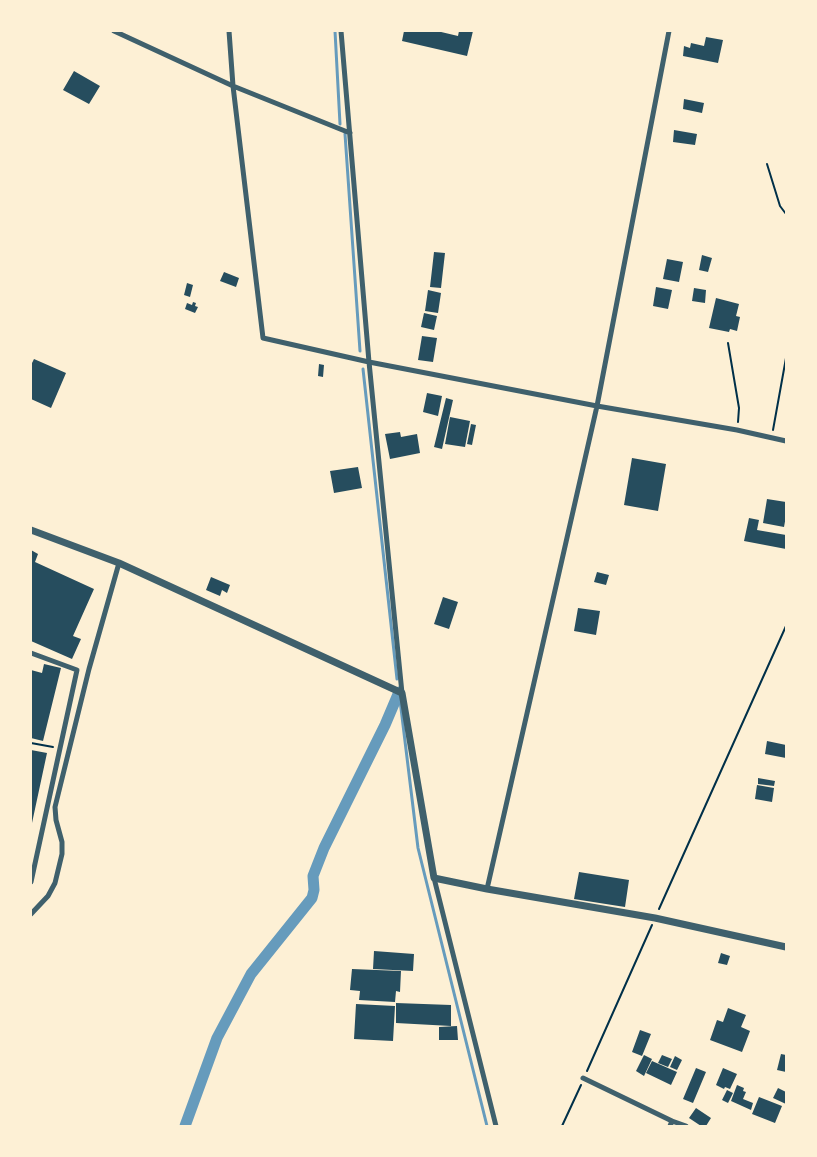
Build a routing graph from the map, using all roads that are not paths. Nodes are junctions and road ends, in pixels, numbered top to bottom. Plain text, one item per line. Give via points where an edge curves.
1 (114, 31) edge
2 (229, 31) edge
3 (341, 31) edge
4 (669, 31) edge
5 (233, 86) junction
6 (350, 133) junction
7 (369, 362) junction
8 (597, 406) junction
9 (786, 440) edge
10 (31, 530) edge
11 (119, 563) junction
12 (31, 653) edge
13 (402, 693) junction
14 (434, 878) junction
15 (31, 882) edge
16 (486, 889) junction
17 (31, 914) edge
18 (786, 947) edge
19 (584, 1078) road end
20 (671, 1123) edge
21 (496, 1126) edge
22 (686, 1126) edge

1 - 5 street
2 - 5 street
3 - 6 street
4 - 8 street
5 - 6 street
5 - 7 street via 263,338
6 - 7 street
7 - 8 street
7 - 13 street
8 - 9 street
8 - 16 street
10 - 11 street
11 - 13 street
11 - 17 street via 55,807 62,842 55,883
12 - 15 street via 78,670
13 - 14 street
14 - 16 street
14 - 21 street
16 - 18 street via 655,918
19 - 20 street
20 - 22 street

